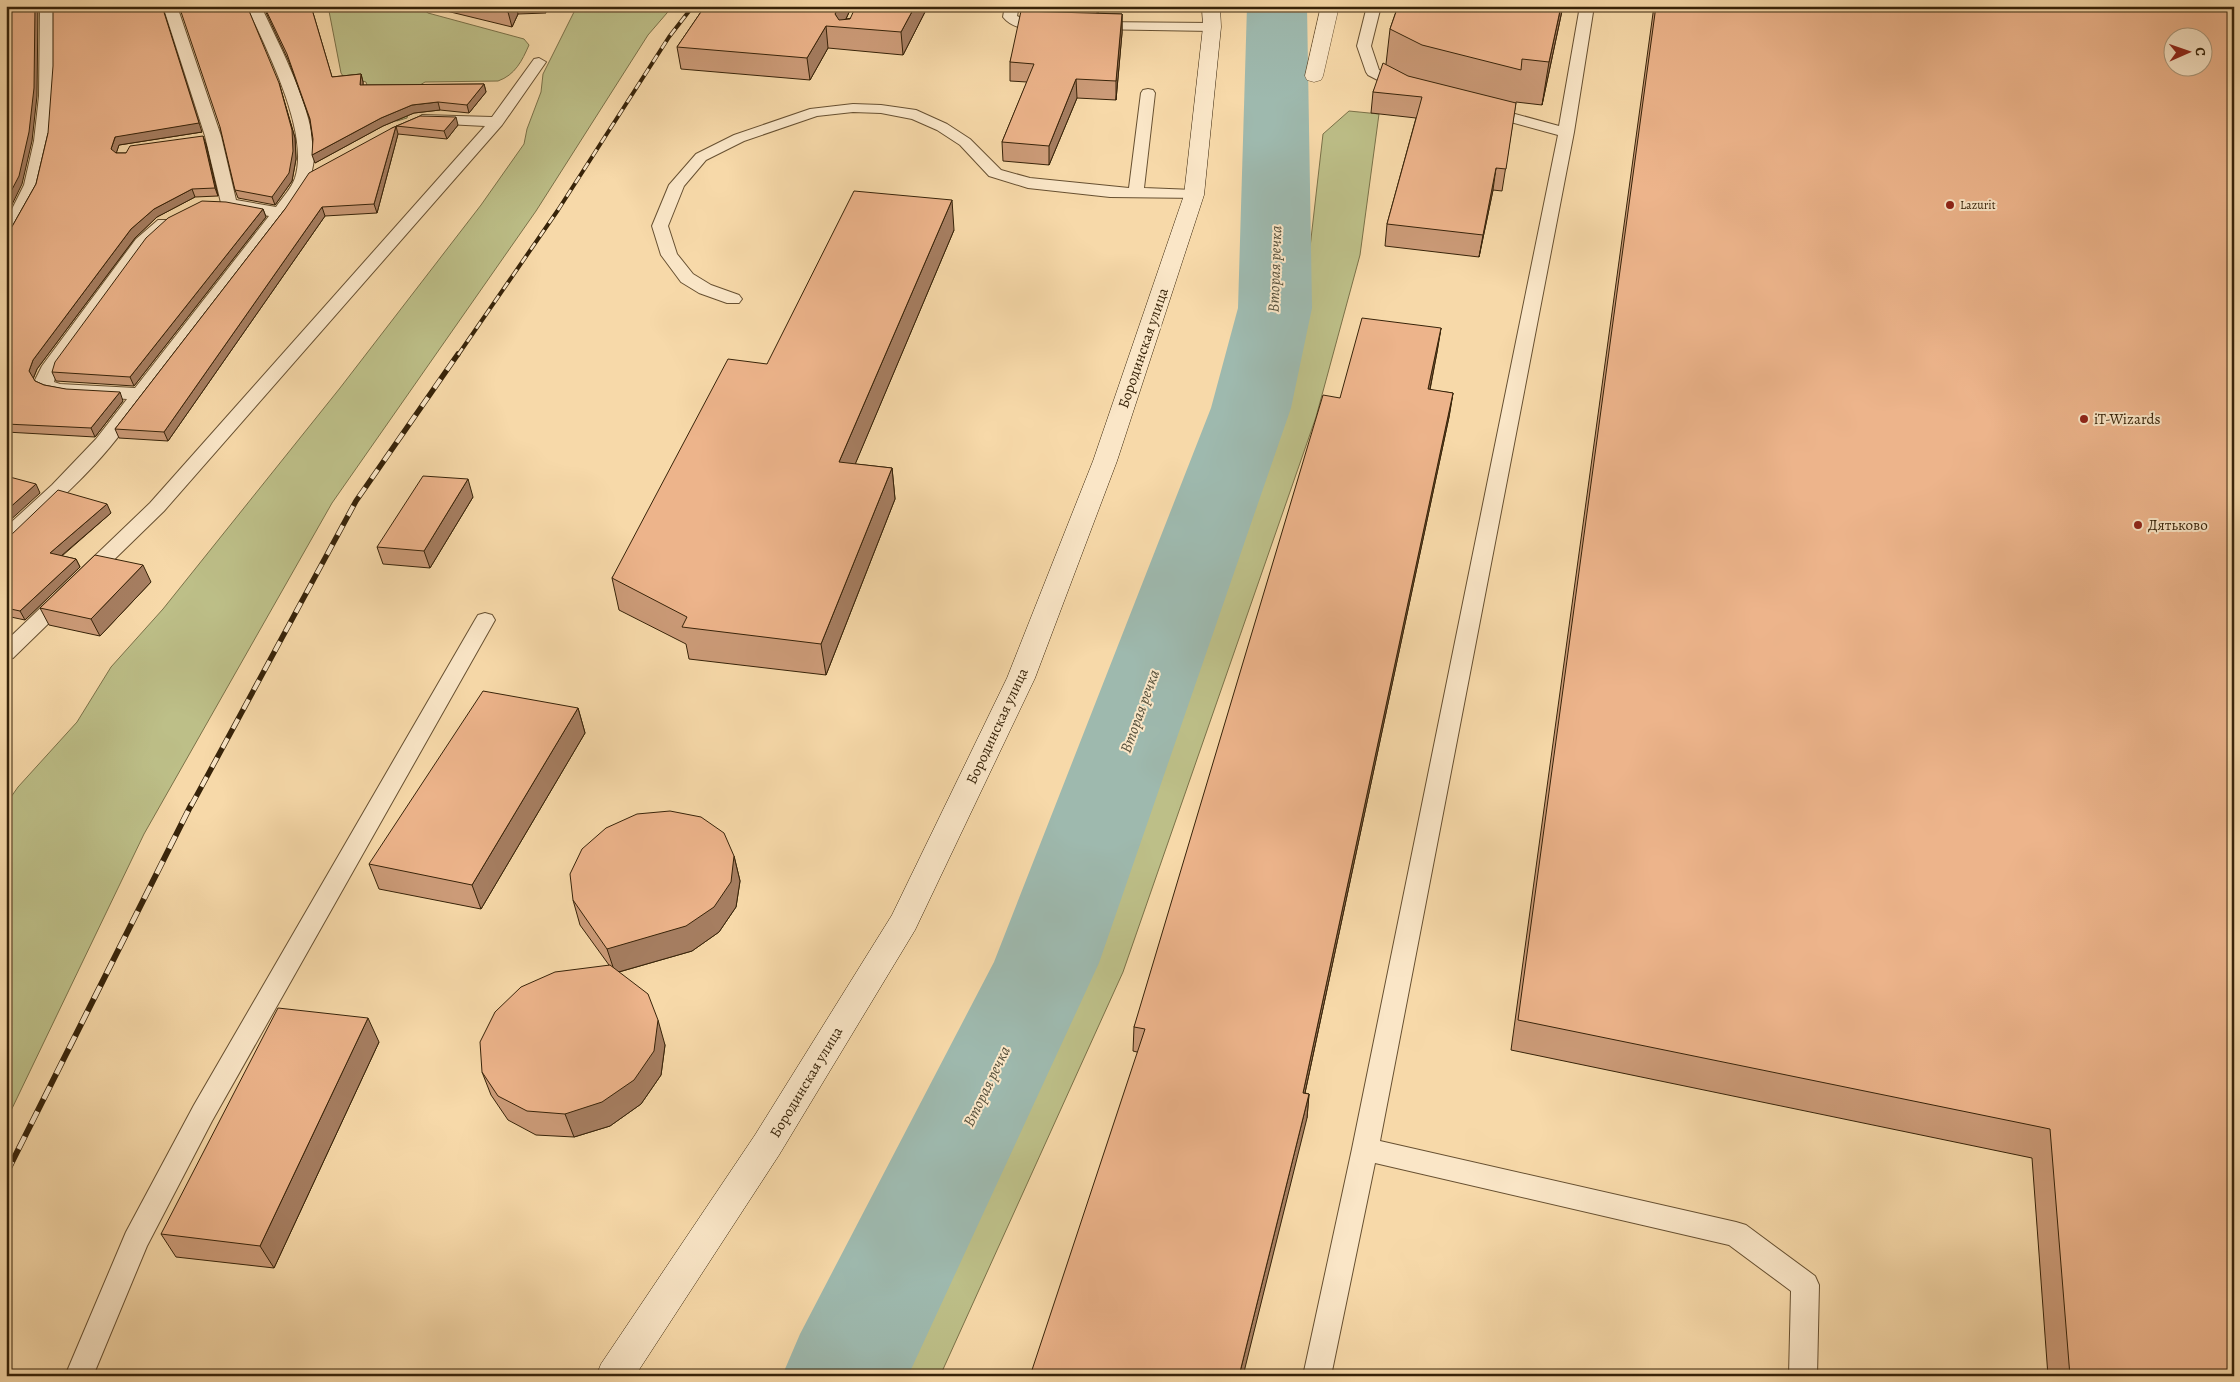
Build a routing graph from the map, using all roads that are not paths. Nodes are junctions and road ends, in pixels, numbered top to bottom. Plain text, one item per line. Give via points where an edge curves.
1 (47, 6) edge
2 (170, 6) edge
3 (254, 6) edge
4 (1012, 6) edge
5 (1330, 6) edge
6 (1374, 6) edge
7 (1587, 6) edge
8 (2234, 8) edge
9 (2207, 10) edge
10 (1212, 17) edge
11 (1063, 25) edge
12 (1082, 26) edge
13 (539, 62) dead end
14 (1314, 76) dead end
15 (1148, 93) dead end
16 (1420, 94) edge
17 (1475, 108) edge
18 (412, 122) edge
19 (497, 122) junction
20 (1566, 132) junction
21 (144, 147) edge
22 (124, 149) edge
23 (318, 169) edge
24 (303, 177) junction
25 (1136, 193) junction
26 (1194, 195) junction
27 (211, 202) edge
28 (229, 203) junction
29 (280, 213) junction
30 (179, 214) edge
31 (6, 236) edge
32 (733, 299) dead end
33 (142, 394) junction
34 (6, 538) edge
35 (485, 620) dead end
36 (6, 653) edge
37 (1365, 1149) junction
38 (79, 1376) edge
39 (614, 1376) edge
40 (1316, 1376) edge
41 (1802, 1376) edge

1 - 31 lane via 45,115 39,158 32,186
2 - 28 lane
3 - 24 lane via 304,130
4 - 11 lane via 1010,17 1025,25
5 - 14 main road
6 - 16 lane via 1364,46 1373,72
7 - 20 lane
8 - 9 lane
10 - 12 lane
10 - 26 main road, Бородинская улица
13 - 19 lane
15 - 25 lane
17 - 20 lane
18 - 19 lane via 431,117
19 - 36 lane via 157,507
20 - 37 lane
21 - 22 lane
23 - 24 lane
24 - 29 lane
25 - 26 lane
25 - 32 lane via 1010,179 995,173 965,142 916,115 872,108 815,112 739,138 701,157 677,185 660,226 670,255 687,278 705,290
26 - 39 main road, Бородинская улица via 1104,461 1021,678 904,921 767,1145
27 - 28 lane
28 - 29 lane
29 - 33 lane
30 - 33 lane via 164,222 142,242 48,370 44,380 46,385 58,389
33 - 34 lane via 104,442
35 - 38 lane via 203,1113 136,1241
37 - 40 lane
37 - 41 lane via 1736,1234 1805,1285

